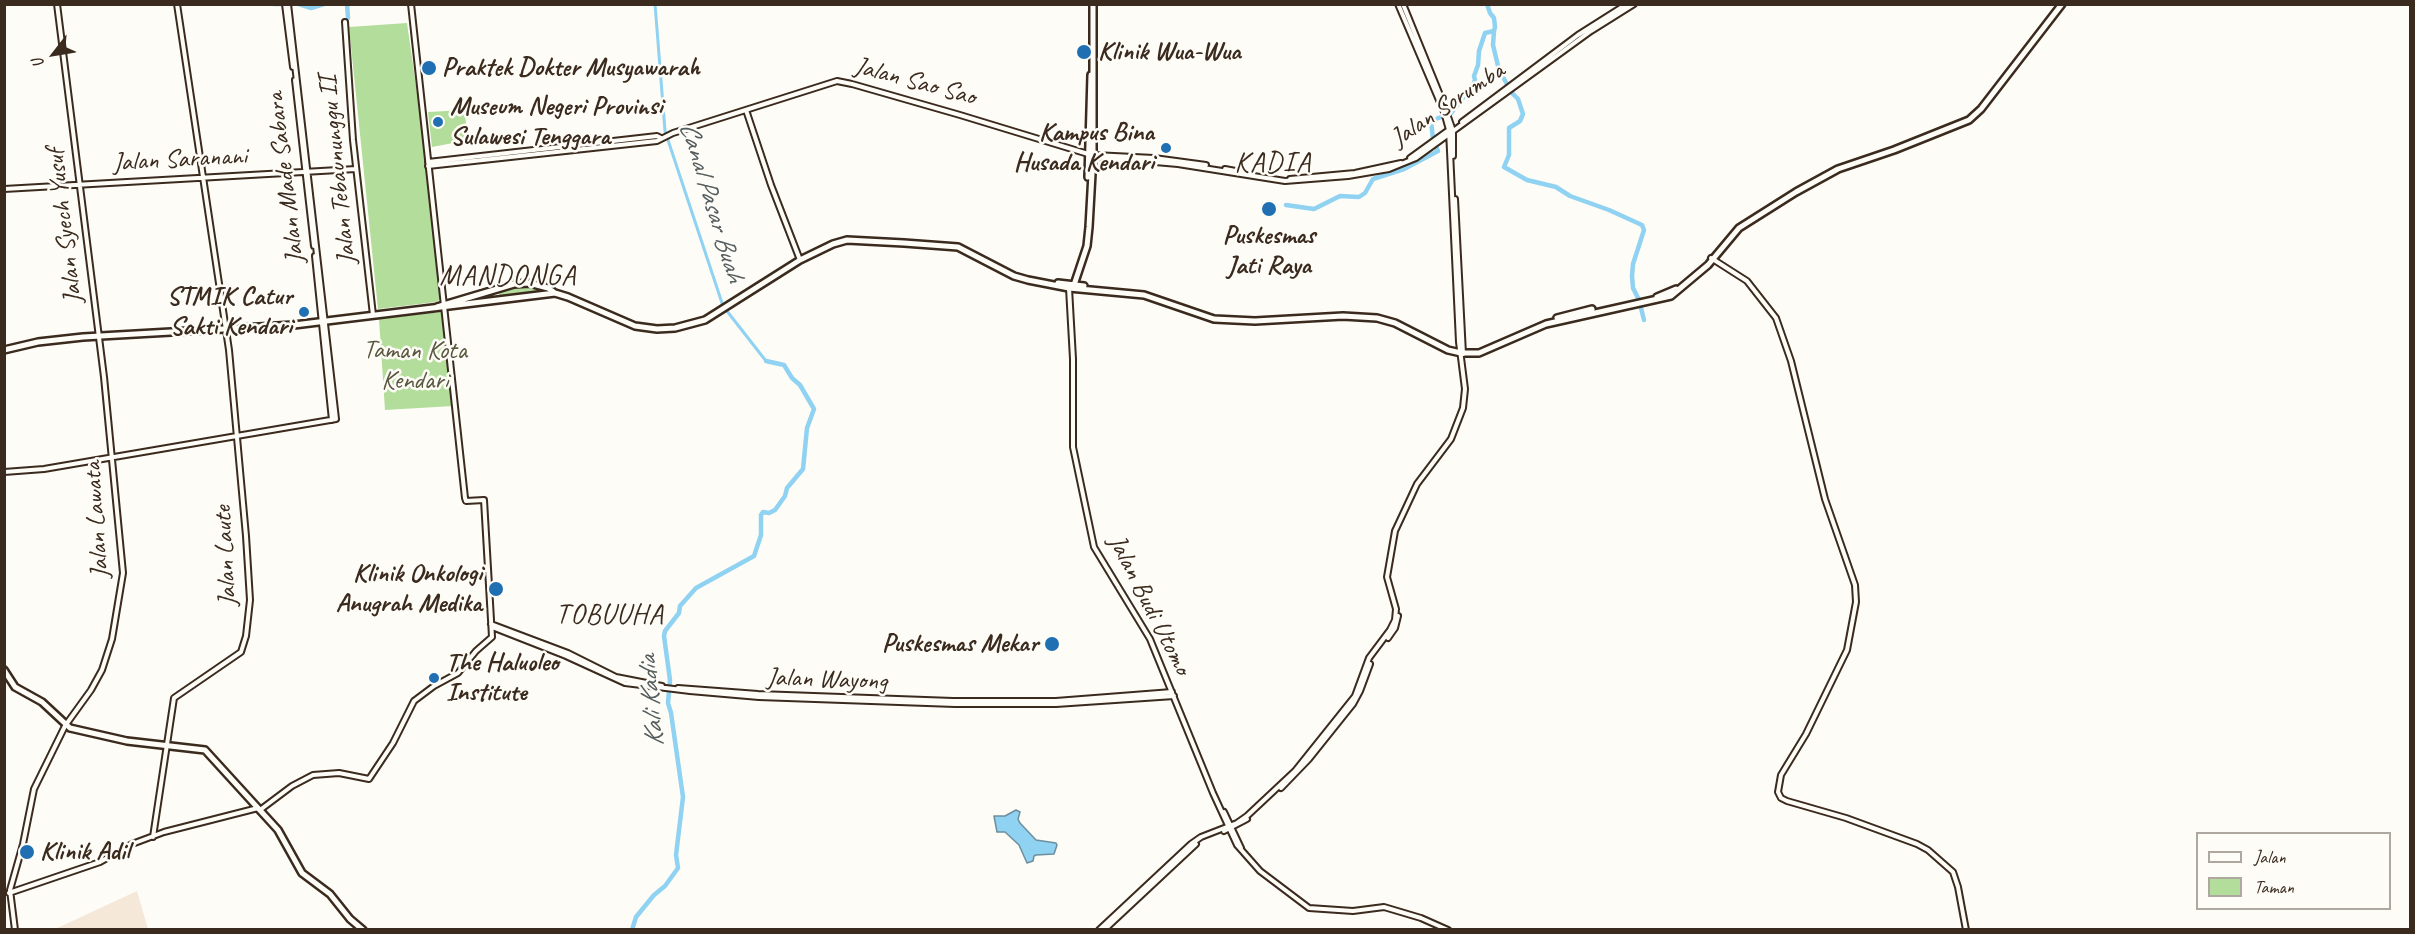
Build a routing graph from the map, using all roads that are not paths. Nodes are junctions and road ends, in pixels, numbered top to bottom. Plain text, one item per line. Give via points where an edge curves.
1 (57, 4) edge
2 (177, 4) edge
3 (411, 4) edge
4 (1091, 4) edge
5 (1400, 4) edge
6 (1627, 4) edge
7 (1634, 4) edge
8 (2057, 4) edge
9 (2062, 4) edge
10 (287, 7) edge
11 (345, 22) dead end
12 (1509, 90) junction
13 (1493, 101) junction
14 (746, 110) junction
15 (1947, 128) junction
16 (1451, 131) junction
17 (1091, 155) junction
18 (428, 164) junction
19 (356, 169) junction
20 (306, 173) junction
21 (203, 179) junction
22 (79, 185) junction
23 (4, 189) edge
24 (1712, 259) junction
25 (800, 260) junction
26 (1071, 288) junction
27 (548, 291) junction
28 (445, 305) junction
29 (373, 315) junction
30 (324, 321) junction
31 (226, 329) junction
32 (98, 336) junction
33 (4, 350) edge
34 (1462, 352) junction
35 (237, 435) junction
36 (113, 458) junction
37 (4, 472) edge
38 (491, 626) junction
39 (4, 670) edge
40 (1173, 694) junction
41 (65, 726) junction
42 (167, 745) junction
43 (259, 810) junction
44 (1230, 827) junction
45 (153, 837) junction
46 (9, 893) junction
47 (15, 930) edge
48 (363, 930) edge
49 (1102, 930) edge
50 (1448, 930) edge
51 (1966, 930) edge

1 - 22 street, Jalan Syech Yusuf
2 - 21 street, Jalan Laute
3 - 18 street
4 - 17 highway
5 - 16 street
6 - 12 street, Jalan Sorumba via 1578,35
7 - 12 street
8 - 15 highway via 1978,108
9 - 15 highway via 1977,114
10 - 20 street, Jalan Made Sabara
11 - 19 street, Jalan Tebaununggu II
12 - 13 street, Jalan Sorumba
13 - 16 street, Jalan Sorumba
13 - 16 street, Jalan Sorumba
14 - 17 street, Jalan Sao Sao via 829,82 845,82
14 - 18 street, Jalan Sao Sao via 661,138
14 - 25 street
15 - 24 highway via 1837,168 1743,221 1728,233
16 - 17 street, Jalan Sorumba via 1407,163 1389,169 1302,180 1273,180 1210,168
16 - 34 street
17 - 26 highway via 1086,235
18 - 28 street
19 - 20 street, Jalan Saranani
19 - 29 street, Jalan Tebaununggu II
20 - 21 street, Jalan Saranani
20 - 30 street, Jalan Made Sabara
21 - 22 street, Jalan Saranani
21 - 31 street, Jalan Laute
22 - 23 street, Jalan Saranani
22 - 32 street, Jalan Syech Yusuf
24 - 34 highway via 1673,291 1640,302 1566,315 1485,349
24 - 51 street via 1743,278 1776,318 1796,378 1825,499 1855,585 1856,602 1847,651 1781,775 1778,792 1787,801 1846,818 1928,850 1953,872
25 - 26 highway via 847,240 948,245 966,249 1012,274
25 - 27 highway via 721,311 686,327 644,328
26 - 34 highway via 1138,292 1214,319 1336,315 1391,321 1438,346
26 - 40 street, Jalan Budi Utomo via 1073,447 1092,542 1100,561 1146,631
27 - 28 highway
27 - 28 highway via 529,283 514,284
28 - 29 highway
28 - 38 street via 465,499 483,499
29 - 30 highway
30 - 31 highway
30 - 35 street, Jalan Made Sabara via 334,419
31 - 32 highway
31 - 35 street, Jalan Laute
32 - 33 highway via 42,341
32 - 36 street, Jalan Lawata
34 - 44 street via 1464,408 1453,439 1415,489 1396,530 1389,580 1398,609 1395,628 1372,658 1353,704 1309,759 1256,811
35 - 36 street
35 - 42 street, Jalan Laute via 249,591 245,643 239,655 174,698
36 - 37 street
36 - 41 street, Jalan Lawata via 123,573 118,608 102,670
38 - 40 street, Jalan Wayong via 625,683 759,697 1056,701
38 - 43 street via 490,640 460,671 414,701 395,741 369,779 337,773 313,775
39 - 41 highway via 15,687 42,702
40 - 44 street, Jalan Budi Utomo
41 - 42 highway via 103,737
41 - 46 street, Jalan Lawata via 34,789
42 - 43 highway via 205,750
42 - 45 street, Jalan Laute
43 - 45 street
43 - 48 highway via 286,840 302,873 330,894 346,916
44 - 49 street via 1194,845
44 - 50 street, Jalan Budi Utomo via 1260,871 1309,908 1389,908
45 - 46 street via 100,862
46 - 47 street

